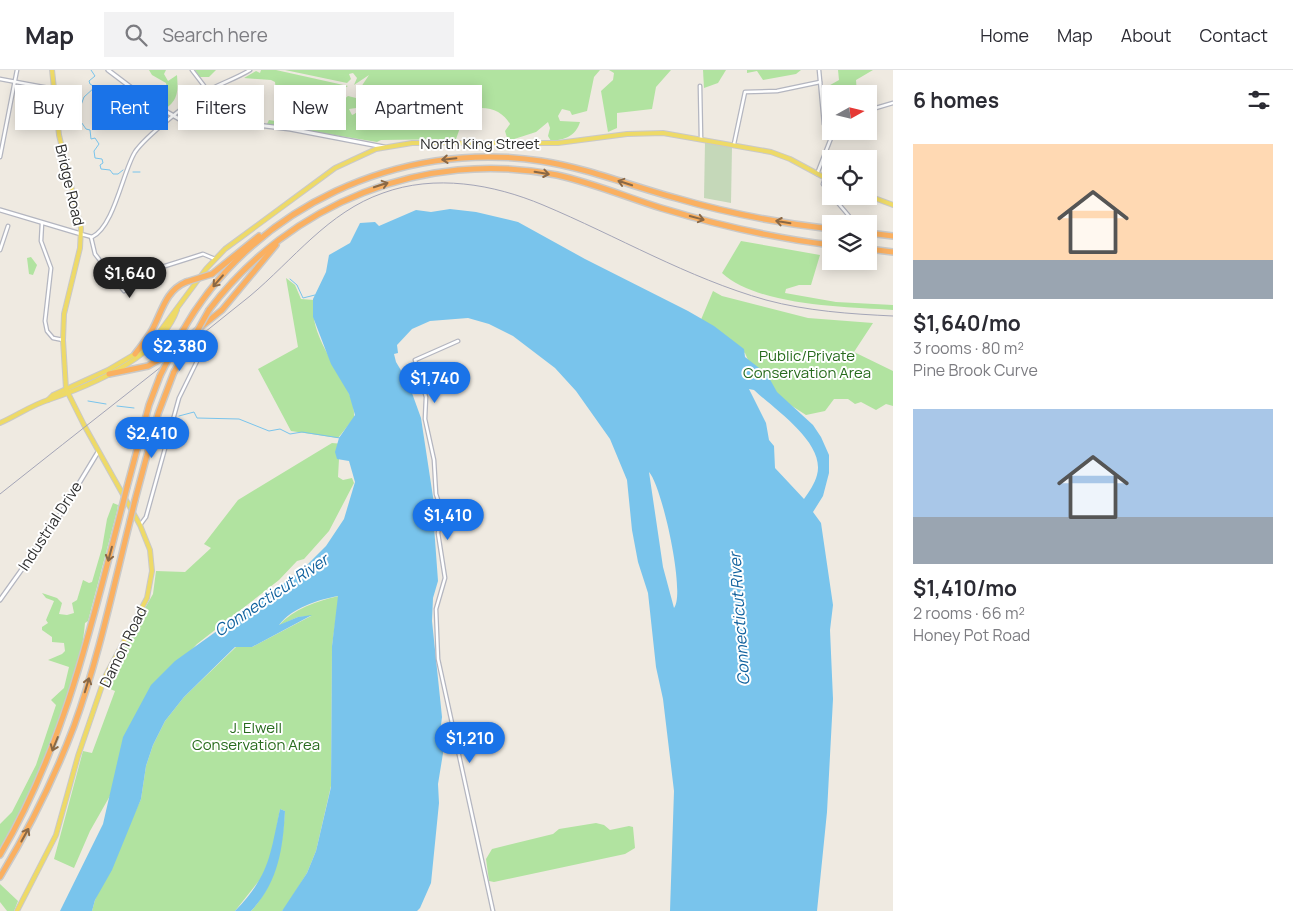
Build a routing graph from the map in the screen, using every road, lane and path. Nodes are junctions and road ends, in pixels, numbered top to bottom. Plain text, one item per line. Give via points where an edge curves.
1 (17, 70) edge
2 (52, 70) edge
3 (108, 70) edge
4 (192, 70) edge
5 (250, 70) edge
6 (819, 70) edge
7 (0, 79) edge
8 (15, 82) junction
9 (820, 82) junction
10 (32, 85) edge
11 (54, 85) edge
12 (203, 85) edge
13 (220, 85) edge
14 (700, 86) dead end
15 (822, 103) edge
16 (893, 103) edge
17 (878, 107) edge
18 (178, 113) edge
19 (173, 117) junction
20 (58, 130) edge
21 (701, 138) junction
22 (831, 140) edge
23 (734, 144) junction
24 (384, 147) junction
25 (0, 157) edge
26 (817, 174) junction
27 (822, 177) edge
28 (877, 199) edge
29 (336, 204) junction
30 (840, 205) edge
31 (893, 205) edge
32 (0, 210) edge
33 (848, 215) edge
34 (285, 220) junction
35 (42, 223) junction
36 (8, 226) dead end
37 (822, 228) edge
38 (81, 234) junction
39 (877, 234) edge
40 (893, 236) edge
41 (91, 237) junction
42 (822, 243) edge
43 (0, 250) edge
44 (877, 250) edge
45 (893, 252) edge
46 (215, 258) junction
47 (179, 307) junction
48 (63, 340) junction
49 (458, 340) dead end
50 (202, 349) dead end
51 (135, 354) junction
52 (109, 374) junction
53 (67, 391) junction
54 (0, 424) edge
55 (98, 452) junction
56 (140, 525) junction
57 (0, 600) edge
58 (0, 855) edge
59 (0, 877) edge
60 (17, 911) edge
61 (493, 911) edge

1 - 8 street
2 - 11 main road, Bridge Road
3 - 19 street
4 - 12 street
5 - 13 street
6 - 9 street
7 - 8 street
8 - 10 street
8 - 25 street
9 - 15 street
9 - 23 street via 777,91 745,92
14 - 21 street
16 - 17 street
18 - 19 street
19 - 24 street via 196,125 238,124 290,129
19 - 41 street via 135,152 115,204 99,232
20 - 38 main road, Bridge Road
21 - 23 main road, North King Street
21 - 24 main road, North King Street via 644,132 558,143 435,143
22 - 26 street
23 - 26 main road, North King Street via 780,155
24 - 46 main road, North King Street via 355,157 330,171
26 - 27 main road, North King Street
28 - 31 main road
29 -> 42 highway via 380,186 425,174 470,169 516,169 574,179 713,223
29 - 52 highway via 281,241 222,310 165,356 142,368
59 -> 29 highway, bridge via 38,810 74,726 158,414 174,372 209,310 238,276 301,223
30 - 33 street
32 - 35 street
37 -> 34 highway via 714,208 569,166 490,157 431,161 383,172 328,195
34 - 51 highway, bridge via 212,274 186,282 170,294 152,330
34 -> 58 highway, bridge via 226,272 201,303 160,376 149,405 64,720 27,807
35 - 38 street
35 - 48 street via 40,241 51,268 44,312 46,328 53,338
36 - 43 street
38 - 41 street
38 - 48 main road, Bridge Road via 67,296
39 - 40 highway
41 - 46 street via 95,254 124,291 138,275 200,254
44 - 45 highway
46 - 47 main road, North King Street
47 - 51 main road, North King Street via 155,338
47 - 52 main road, North King Street via 151,346
48 - 53 main road, Bridge Road
49 - 61 street via 415,360 426,397 424,419 441,509 438,533 445,579 436,609 438,659
50 - 56 street via 179,398 146,517
51 - 53 main road, North King Street
52 - 53 main road, North King Street
53 - 54 main road
53 - 55 main road, Damon Road
55 - 56 main road, Damon Road
55 - 57 street, Industrial Drive via 55,522
56 - 60 main road, Damon Road via 152,556 150,591 108,671 78,756 56,835

